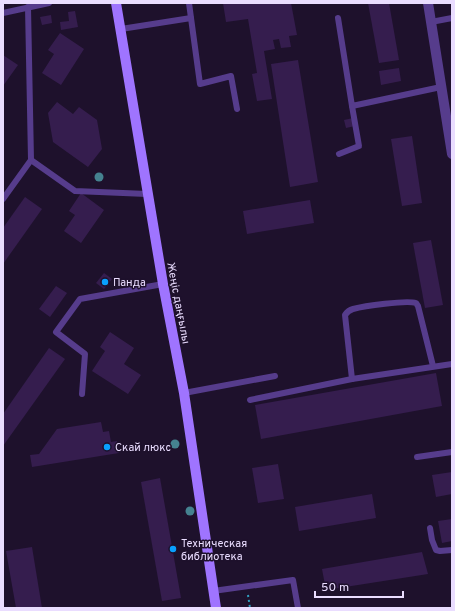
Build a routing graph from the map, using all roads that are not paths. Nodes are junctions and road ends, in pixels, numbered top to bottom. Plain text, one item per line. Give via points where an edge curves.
1 (49, 3) edge
2 (116, 3) edge
3 (189, 3) edge
4 (428, 3) edge
5 (28, 7) junction
6 (3, 13) edge
7 (191, 18) junction
8 (338, 18) dead end
9 (452, 18) edge
10 (431, 22) junction
11 (121, 29) junction
12 (441, 87) junction
13 (352, 106) junction
14 (237, 109) dead end
15 (339, 154) dead end
16 (452, 154) edge
17 (31, 160) junction
18 (147, 194) junction
19 (3, 199) edge
20 (163, 284) junction
21 (452, 364) edge
22 (433, 366) junction
23 (275, 376) dead end
24 (352, 379) junction
25 (184, 393) junction
26 (82, 394) dead end
27 (250, 400) dead end
28 (452, 452) edge
29 (417, 457) dead end
30 (430, 528) dead end
31 (452, 550) edge
32 (213, 591) junction
33 (216, 608) edge
34 (298, 608) edge

1 - 5 lane
2 - 11 main road, Жеңіс даңғылы
3 - 7 lane
4 - 10 street
5 - 6 lane
5 - 17 lane
7 - 11 lane
7 - 14 lane via 200,84 231,76
8 - 13 lane
9 - 10 lane
10 - 12 street
11 - 18 main road, Жеңіс даңғылы
12 - 13 lane
12 - 16 street
13 - 15 lane via 359,146
17 - 18 lane via 75,191
17 - 19 lane
18 - 20 main road, Жеңіс даңғылы
20 - 25 main road, Жеңіс даңғылы
20 - 26 lane via 80,299 56,332 84,354
21 - 22 lane
22 - 24 lane
22 - 24 lane via 416,304 408,302 373,306 352,310 345,315
23 - 25 lane
24 - 27 lane
25 - 32 main road, Жеңіс даңғылы
28 - 29 lane
30 - 31 lane via 436,550
32 - 33 main road, Жеңіс даңғылы
32 - 34 lane via 293,580

